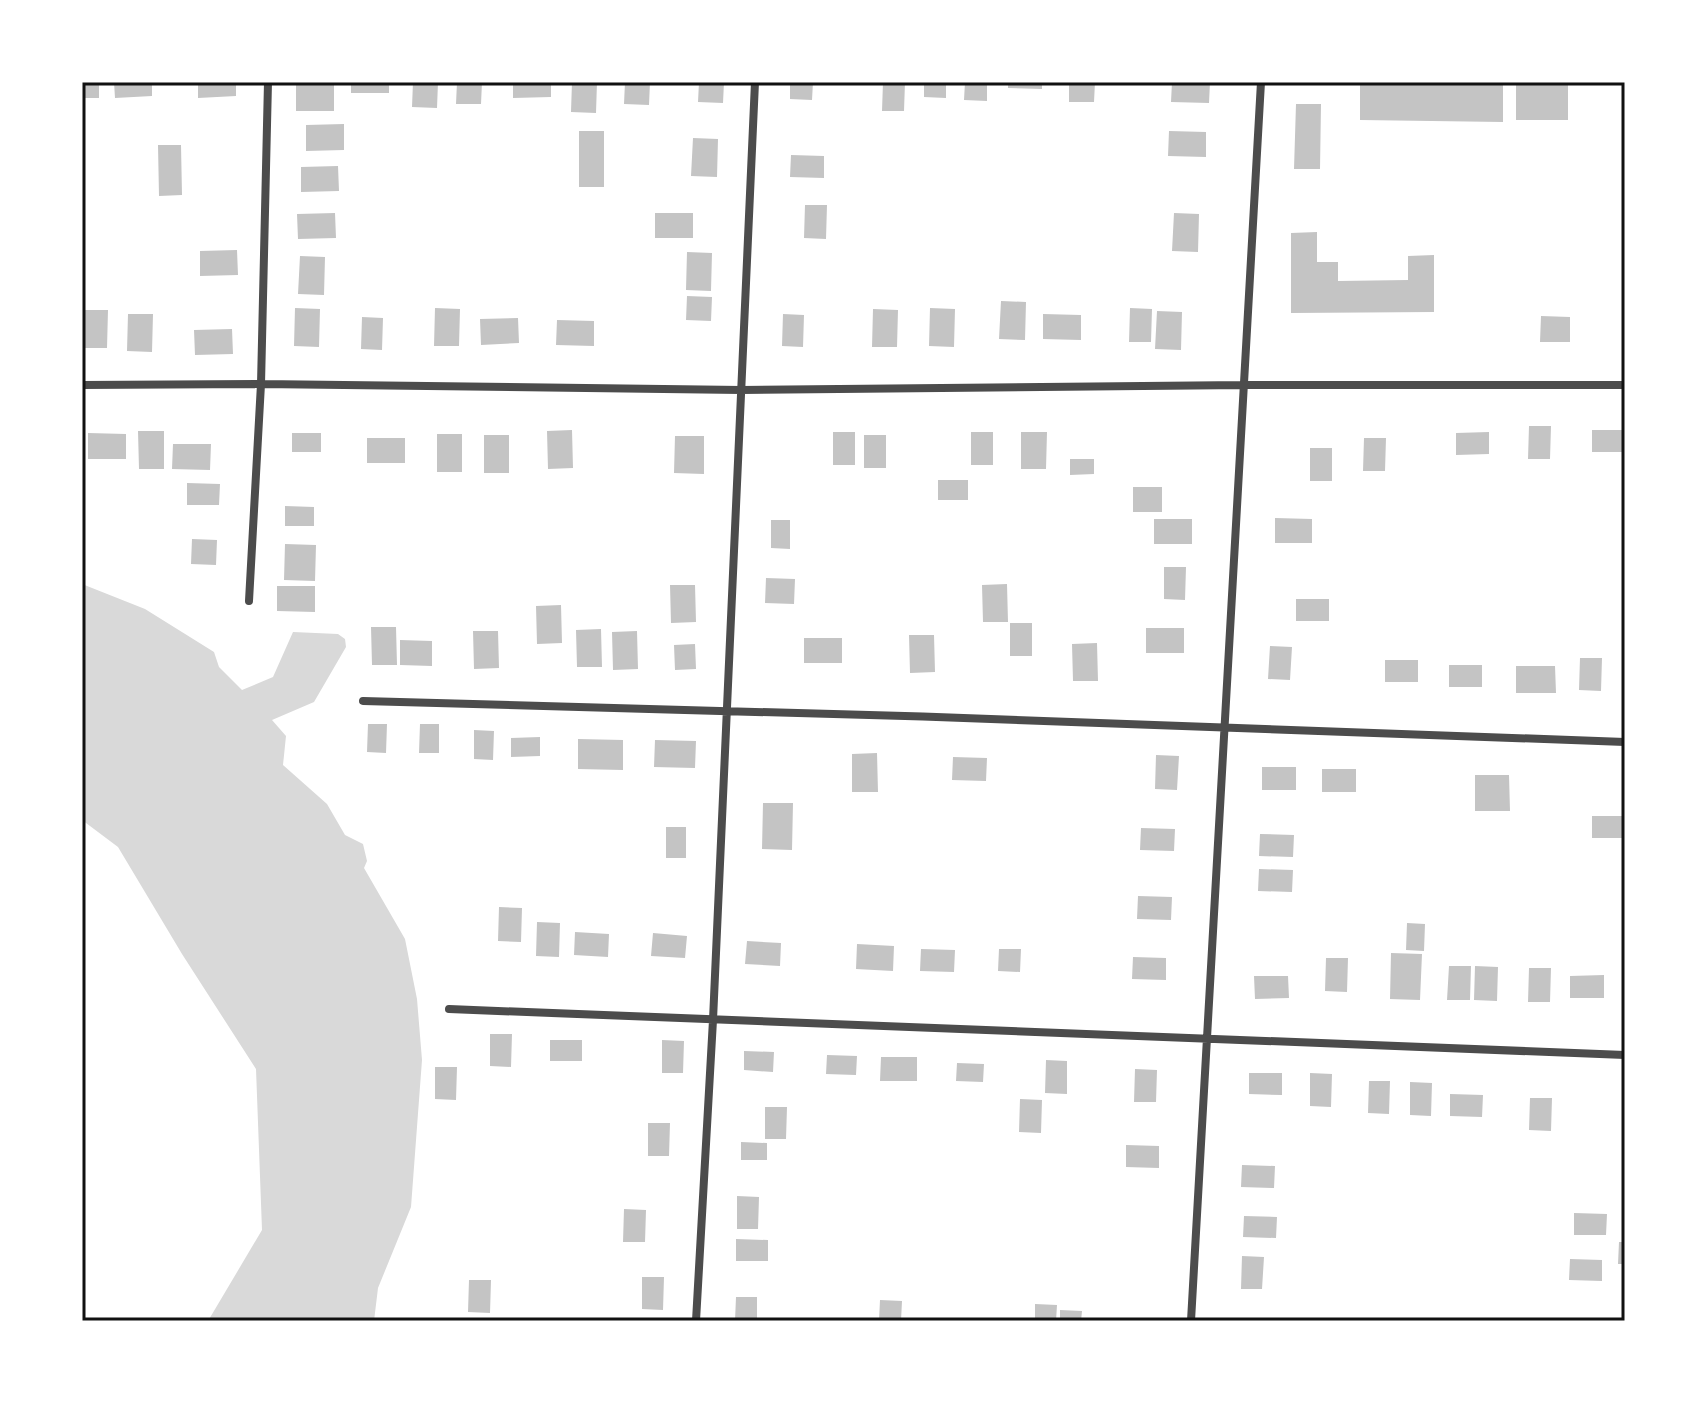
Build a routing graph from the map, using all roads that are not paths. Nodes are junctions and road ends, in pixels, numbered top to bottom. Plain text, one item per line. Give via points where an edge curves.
1 (268, 82) edge
2 (755, 82) edge
3 (1261, 82) edge
4 (261, 384) junction
5 (82, 385) edge
6 (1244, 385) junction
7 (1625, 385) edge
8 (741, 390) junction
9 (249, 601) dead end
10 (363, 701) dead end
11 (727, 710) junction
12 (1225, 726) junction
13 (1625, 742) edge
14 (449, 1009) dead end
15 (713, 1020) junction
16 (1207, 1039) junction
17 (1625, 1055) edge
18 (696, 1321) edge
19 (1191, 1321) edge

1 - 4 street
2 - 8 street
3 - 6 street
4 - 5 street
4 - 8 street
4 - 9 street
6 - 7 street
6 - 8 street
6 - 12 street
8 - 11 street
10 - 11 street
11 - 12 street
11 - 15 street
12 - 13 street
12 - 16 street
14 - 15 street
15 - 16 street
15 - 18 street
16 - 17 street
16 - 19 street

